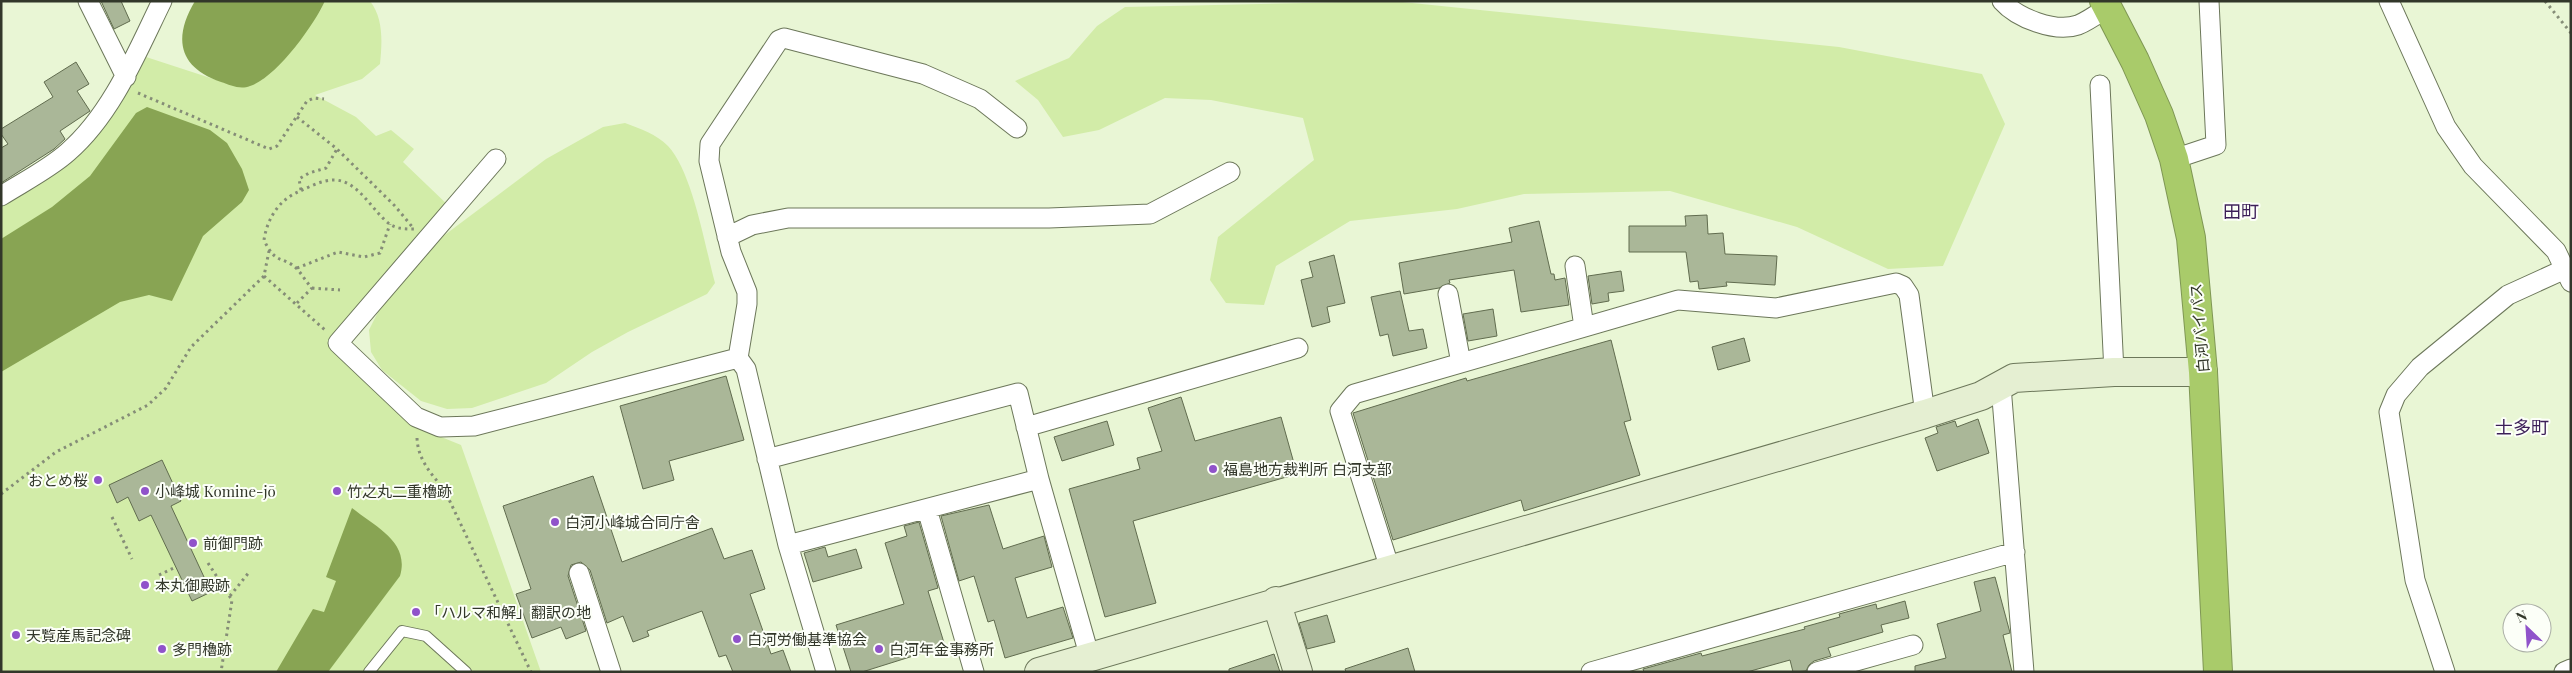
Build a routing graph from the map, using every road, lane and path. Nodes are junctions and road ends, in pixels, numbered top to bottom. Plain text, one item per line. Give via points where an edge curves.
1 (88, 1) edge
2 (162, 1) edge
3 (2002, 1) edge
4 (2209, 1) edge
5 (2389, 1) edge
6 (2544, 1) edge
7 (2110, 3) edge
8 (2571, 33) edge
9 (124, 81) junction
10 (2100, 85) dead end
11 (324, 99) dead end
12 (296, 118) junction
13 (1016, 128) dead end
14 (337, 149) junction
15 (496, 159) dead end
16 (2174, 159) junction
17 (1230, 172) dead end
18 (301, 190) junction
19 (1, 196) edge
20 (390, 224) junction
21 (727, 237) junction
22 (269, 251) junction
23 (1575, 266) dead end
24 (296, 268) junction
25 (264, 276) junction
26 (2568, 276) edge
27 (312, 288) junction
28 (340, 290) dead end
29 (1448, 294) dead end
30 (297, 303) junction
31 (1584, 327) junction
32 (338, 343) junction
33 (1298, 348) dead end
34 (738, 358) junction
35 (1461, 363) junction
36 (2114, 372) junction
37 (2203, 372) junction
38 (2001, 386) junction
39 (1925, 414) junction
40 (416, 417) junction
41 (1026, 427) junction
42 (767, 459) junction
43 (1039, 479) junction
44 (1, 494) edge
45 (926, 509) junction
46 (112, 517) dead end
47 (788, 545) junction
48 (2015, 552) junction
49 (132, 559) dead end
50 (208, 563) dead end
51 (176, 567) dead end
52 (1390, 569) junction
53 (250, 571) dead end
54 (578, 573) dead end
55 (159, 575) dead end
56 (230, 596) junction
57 (1276, 601) junction
58 (1913, 645) dead end
59 (1090, 658) junction
60 (1649, 664) edge
61 (2571, 669) edge
62 (221, 672) edge
63 (369, 672) edge
64 (466, 672) edge
65 (531, 672) edge
66 (611, 672) edge
67 (826, 672) edge
68 (974, 672) edge
69 (1039, 672) edge
70 (1298, 672) edge
71 (1591, 672) edge
72 (1817, 672) edge
73 (2024, 672) edge
74 (2218, 672) edge
75 (2445, 672) edge
76 (2564, 672) edge

1 - 9 street
2 - 9 street
3 - 7 street via 2010,10 2059,28 2077,25
4 - 16 street via 2216,145
5 - 26 street via 2446,127 2473,166 2556,251
6 - 8 path
7 - 16 highway, 白河バイパス
9 - 12 path via 269,150 278,146
9 - 19 street via 67,154
10 - 36 street
11 - 12 path via 307,101
12 - 14 path
13 - 21 street via 980,99 923,74 784,38 779,40 710,144 710,161
14 - 18 path via 326,168 299,179
14 - 20 path via 414,229
15 - 32 street
16 - 37 highway, 白河バイパス via 2192,238
17 - 21 street via 1150,214 1049,218 788,218 752,225
18 - 20 path via 326,181 345,183
18 - 22 path via 282,201 276,210 265,233
20 - 24 path via 380,253 364,257 338,252
21 - 34 street via 747,292
22 - 24 path via 277,259
22 - 25 path
23 - 31 street
24 - 27 path
25 - 30 path
25 - 44 path via 191,347 166,388 148,405 56,452
26 - 75 street via 2508,295 2420,367 2396,395 2389,412 2415,580
27 - 28 path
27 - 30 path
29 - 35 street
30 - 32 path
31 - 35 street
31 - 39 street via 1678,300 1776,308 1896,283 1909,294
32 - 40 street
33 - 41 street
34 - 40 street via 474,426 440,427
34 - 42 street via 746,369
35 - 52 street via 1354,394 1340,411
36 - 37 street
36 - 38 street via 2028,376 2014,378
37 - 74 highway, 白河バイパス
38 - 39 street
38 - 48 street
39 - 52 street
40 - 65 path via 420,457 445,491
41 - 42 street via 1018,393
41 - 43 street
42 - 47 street
43 - 45 street
43 - 59 street
45 - 47 street
45 - 68 street
46 - 49 path
47 - 67 street
48 - 60 street
48 - 73 street
50 - 56 path
51 - 55 path
52 - 57 street
53 - 56 path
54 - 66 street
56 - 62 path
57 - 59 street
57 - 70 street
58 - 72 street
59 - 69 street
60 - 71 street
61 - 76 street
63 - 64 lane via 402,631 426,636

